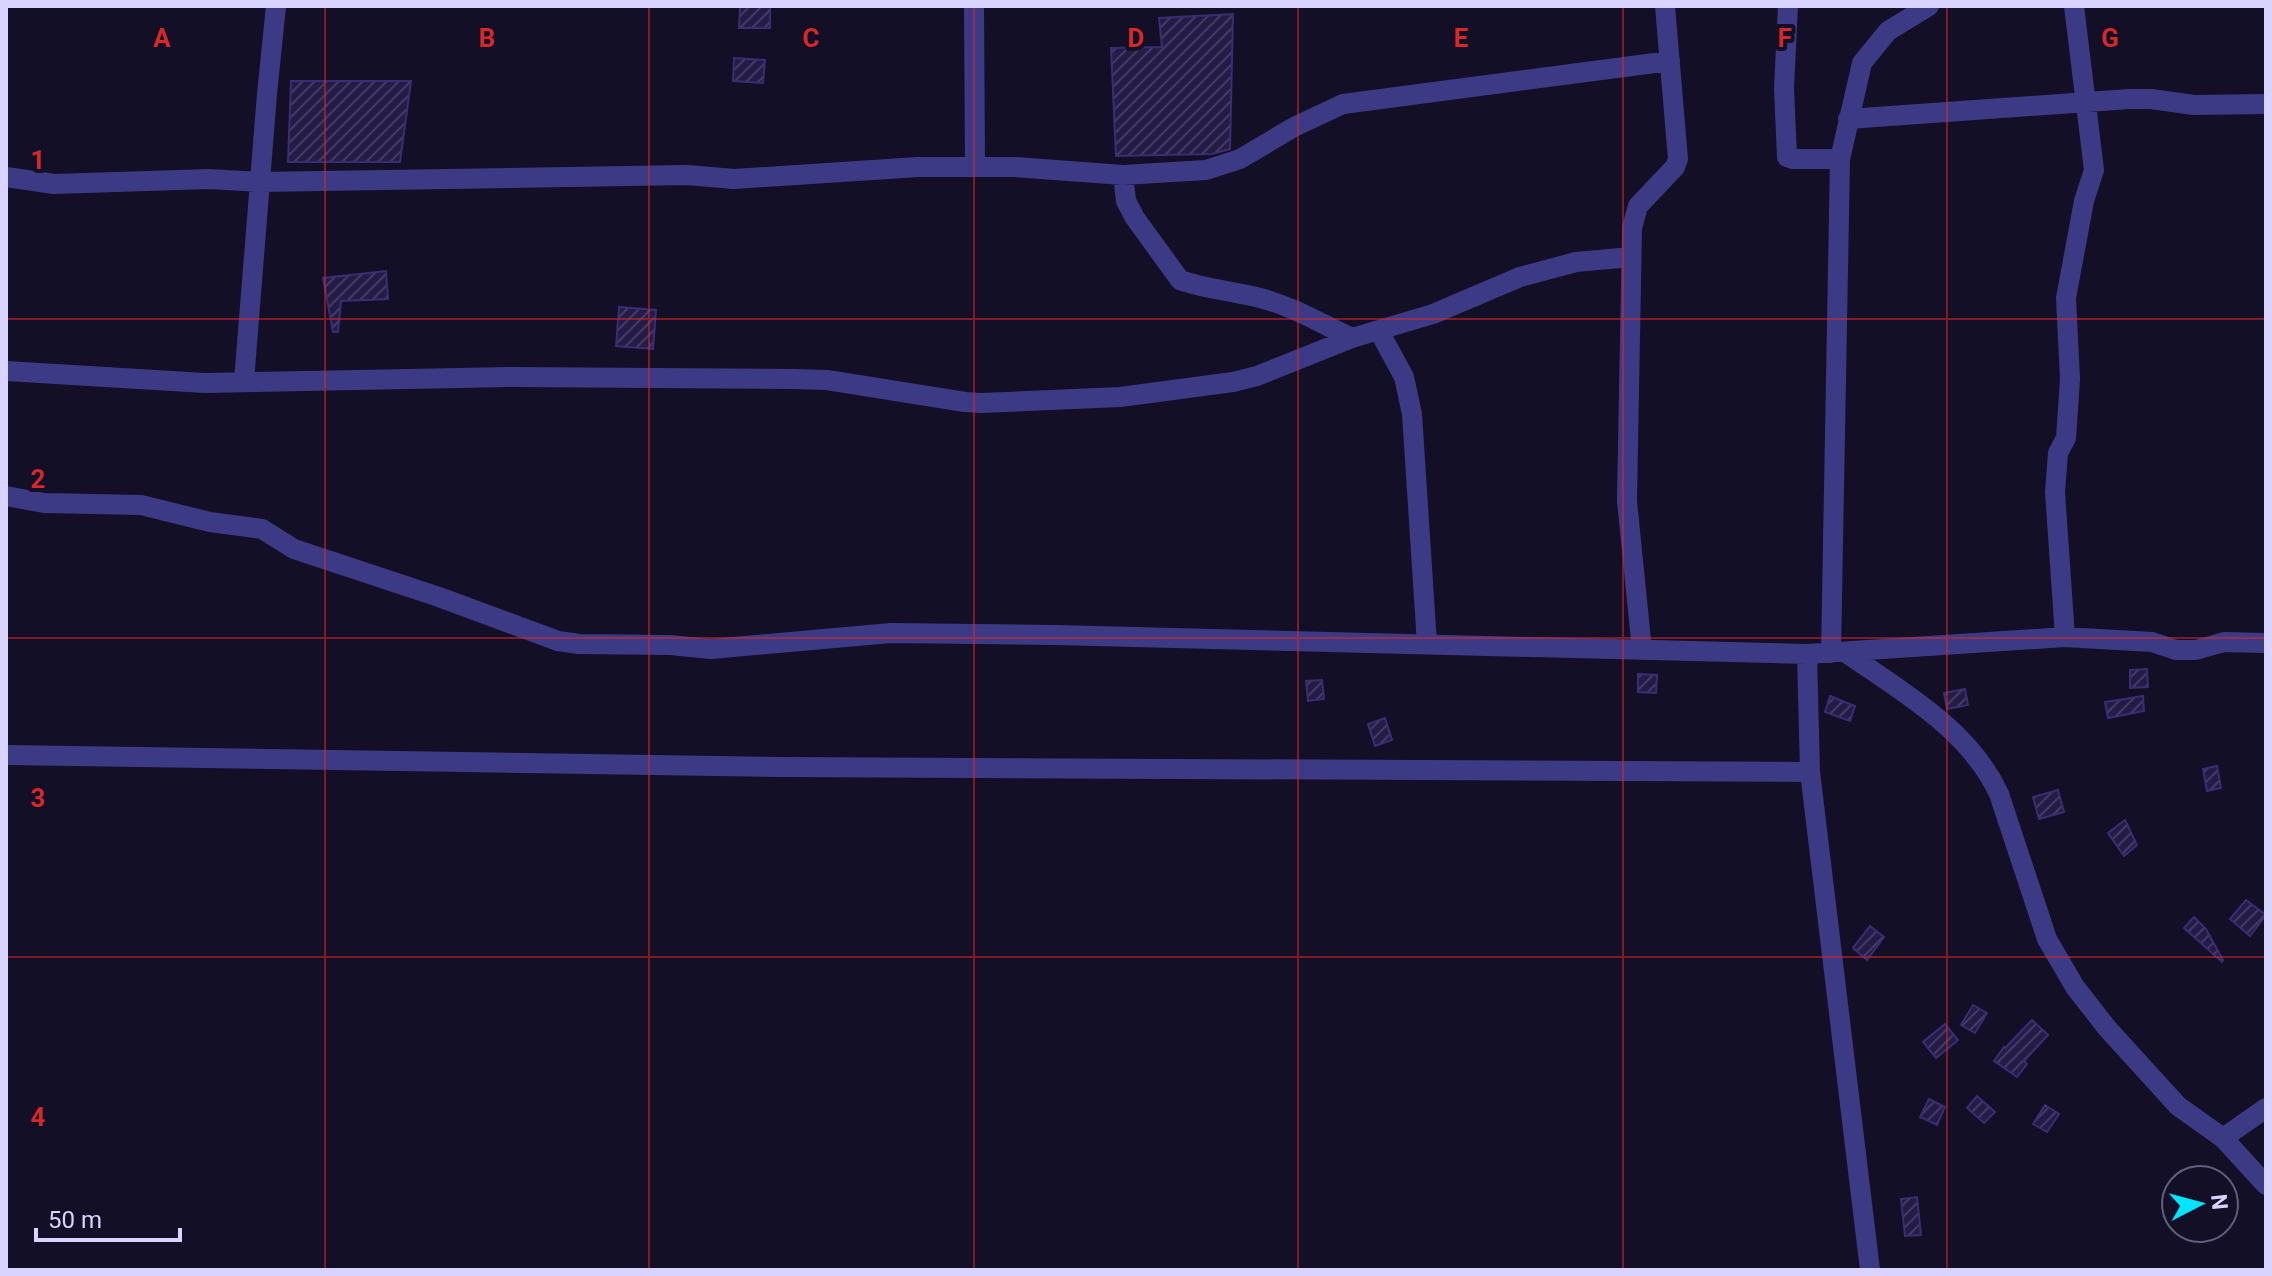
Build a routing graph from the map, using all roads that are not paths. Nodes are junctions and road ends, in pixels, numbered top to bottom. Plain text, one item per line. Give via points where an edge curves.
1 (276, 6) edge
2 (974, 6) edge
3 (1665, 6) edge
4 (1788, 6) edge
5 (1929, 6) edge
6 (2074, 6) edge
7 (1670, 61) junction
8 (2086, 103) junction
9 (2266, 104) edge
10 (1848, 119) junction
11 (1840, 159) junction
12 (975, 167) junction
13 (1123, 175) junction
14 (6, 177) edge
15 (259, 182) junction
16 (1631, 257) junction
17 (1379, 331) junction
18 (1352, 338) junction
19 (6, 371) edge
20 (244, 381) junction
21 (6, 496) edge
22 (2065, 637) junction
23 (2266, 643) edge
24 (1427, 644) junction
25 (1642, 650) junction
26 (1838, 652) junction
27 (1807, 654) junction
28 (6, 755) edge
29 (1810, 772) junction
30 (2266, 1108) edge
31 (2223, 1138) junction
32 (2266, 1185) edge
33 (1870, 1270) edge

1 - 15 street
2 - 12 street
3 - 7 street
4 - 11 street via 1787,157
5 - 10 street via 1888,31 1862,63
6 - 8 street
7 - 13 street via 1343,104 1240,159 1206,170
7 - 16 street via 1678,159 1638,206
8 - 9 street via 2151,99 2194,105
8 - 10 street
8 - 22 street via 2094,170 2066,298 2070,379 2055,492
10 - 11 street
11 - 26 street
12 - 13 street
12 - 15 street via 734,179 687,175
13 - 18 street via 1126,201 1135,218 1180,280 1262,298
14 - 15 street via 54,184
15 - 20 street
16 - 17 street via 1576,262 1520,277
16 - 25 street via 1627,501
17 - 18 street
17 - 24 street via 1404,377 1412,414
18 - 20 street via 1233,382 1120,397 981,403 794,379
19 - 20 street
21 - 24 street via 44,503 141,505 262,529 294,549 579,644 711,649 891,633
22 - 23 street via 2152,642 2176,650 2224,642
22 - 26 street
24 - 25 street
25 - 27 street
26 - 27 street
26 - 31 street via 1944,722 1989,773 2047,939 2075,987 2178,1106
27 - 29 street
28 - 29 street via 784,767
29 - 33 street
30 - 31 street
31 - 32 street

